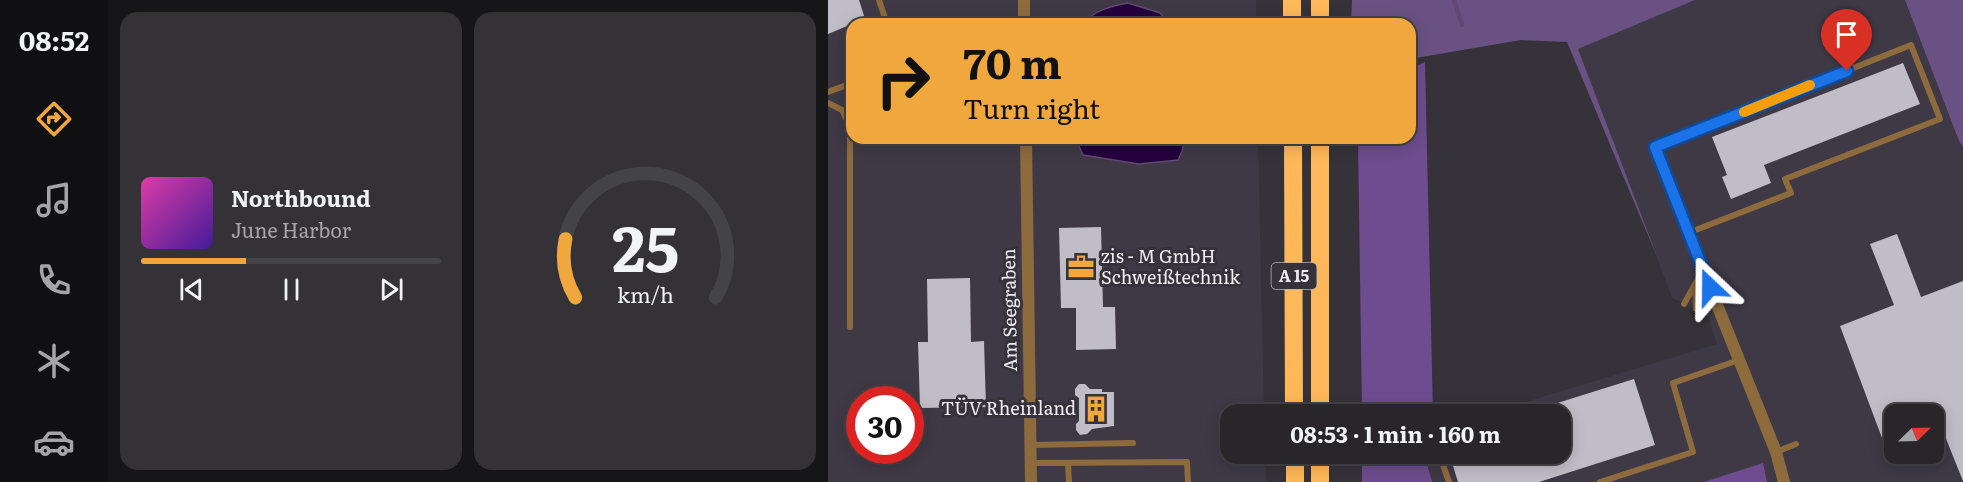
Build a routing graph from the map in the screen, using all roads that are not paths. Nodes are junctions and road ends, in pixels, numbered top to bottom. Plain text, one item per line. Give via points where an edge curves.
1 (879, 0) edge
2 (1024, 0) edge
3 (1292, 0) edge
4 (1320, 0) edge
5 (885, 18) edge
6 (1024, 18) edge
7 (1292, 18) edge
8 (1320, 18) edge
9 (846, 85) edge
10 (828, 92) edge
11 (828, 103) edge
12 (846, 118) edge
13 (850, 144) edge
14 (1026, 144) edge
15 (1293, 144) edge
16 (1320, 144) edge
17 (1688, 233) junction
18 (1704, 270) junction
19 (1695, 283) junction
20 (1684, 304) dead end
21 (1696, 309) dead end
22 (850, 327) dead end
23 (1740, 360) junction
24 (1294, 404) edge
25 (1320, 404) edge
26 (1133, 443) dead end
27 (1796, 444) dead end
28 (1030, 445) junction
29 (1776, 452) junction
30 (1030, 462) junction
31 (1068, 464) junction
32 (1294, 464) edge
33 (1320, 464) edge
34 (1443, 464) edge
35 (1031, 482) edge
36 (1069, 482) edge
37 (1188, 482) edge
38 (1294, 482) edge
39 (1320, 482) edge
40 (1449, 482) edge
41 (1600, 482) edge
42 (1784, 482) edge

1 - 5 lane
2 - 6 street
3 - 7 highway
4 - 8 highway
9 - 10 lane
11 - 12 lane via 842,110
13 - 22 lane
14 - 28 street, Am Seegraben
15 - 24 highway, A 15
16 - 25 highway, A 15
17 - 17 lane via 1655,147 1911,45 1940,119 1785,180 1791,193
17 - 18 lane
18 - 19 lane
18 - 23 street
19 - 20 lane
19 - 21 lane
23 - 29 street
23 - 41 lane via 1673,383 1693,452
26 - 28 lane
27 - 29 lane
28 - 30 street, Am Seegraben
29 - 42 street
30 - 31 lane
30 - 35 street, Am Seegraben
31 - 36 lane
31 - 37 lane via 1187,462
32 - 38 highway
33 - 39 highway
34 - 40 lane

